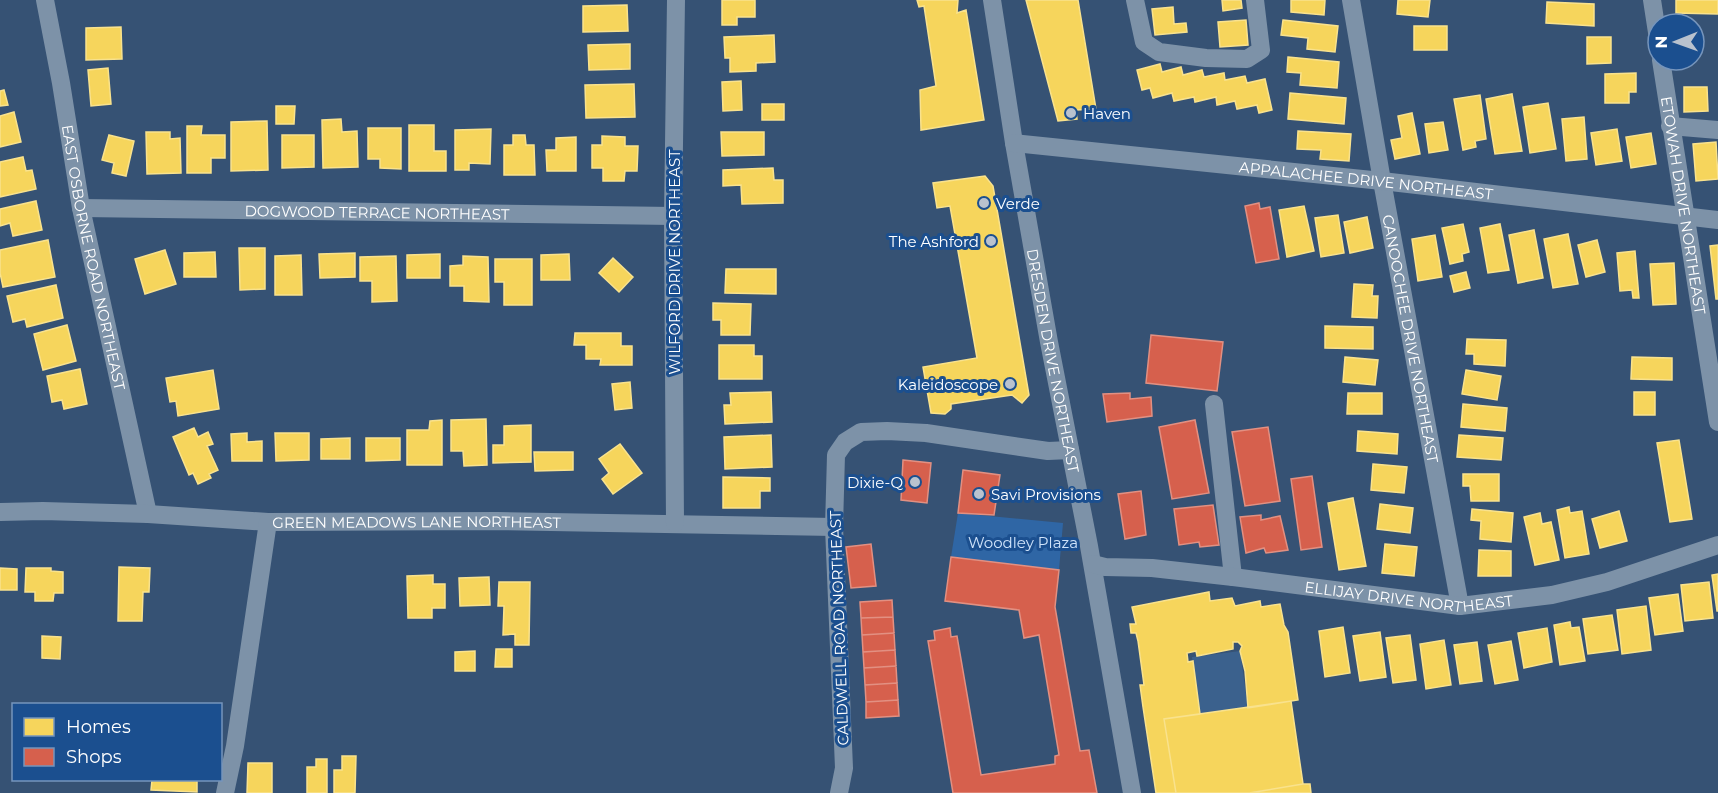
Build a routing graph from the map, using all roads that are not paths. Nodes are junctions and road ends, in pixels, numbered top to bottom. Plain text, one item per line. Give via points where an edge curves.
1 (45, 0) edge
2 (676, 0) edge
3 (992, 0) edge
4 (1135, 0) edge
5 (1255, 0) edge
6 (1351, 0) edge
7 (1663, 72) edge
8 (1670, 126) junction
9 (1718, 130) edge
10 (1014, 143) junction
11 (1382, 181) junction
12 (81, 208) junction
13 (673, 216) junction
14 (1684, 216) junction
15 (1718, 220) edge
16 (1214, 404) dead end
17 (1718, 422) edge
18 (1070, 450) junction
19 (0, 512) edge
20 (148, 514) junction
21 (268, 522) junction
22 (675, 524) junction
23 (834, 526) junction
24 (1718, 545) edge
25 (1093, 564) junction
26 (1233, 577) junction
27 (1460, 606) junction
28 (225, 793) edge
29 (839, 793) edge
30 (1132, 793) edge

1 - 12 street, EAST OSBORNE ROAD NORTHEAST
2 - 13 street, WILFORD DRIVE NORTHEAST
3 - 10 street, DRESDEN DRIVE NORTHEAST
4 - 5 street via 1144,42 1159,52 1247,59 1261,50
6 - 11 street, CANOOCHEE DRIVE NORTHEAST
7 - 8 street, ETOWAH DRIVE NORTHEAST
8 - 9 street
8 - 14 street, ETOWAH DRIVE NORTHEAST
10 - 11 street, APPALACHEE DRIVE NORTHEAST
10 - 18 street, DRESDEN DRIVE NORTHEAST
11 - 14 street, APPALACHEE DRIVE NORTHEAST
11 - 27 street, CANOOCHEE DRIVE NORTHEAST
12 - 13 street, DOGWOOD TERRACE NORTHEAST
12 - 20 street, EAST OSBORNE ROAD NORTHEAST
13 - 22 street, WILFORD DRIVE NORTHEAST
14 - 15 street, APPALACHEE DRIVE NORTHEAST
14 - 17 street, ETOWAH DRIVE NORTHEAST
16 - 26 street
18 - 23 street, CALDWELL ROAD NORTHEAST via 1048,451 926,433 861,432 845,442 836,455
18 - 25 street, DRESDEN DRIVE NORTHEAST
19 - 20 street, GREEN MEADOWS LANE NORTHEAST
20 - 21 street, GREEN MEADOWS LANE NORTHEAST
21 - 22 street, GREEN MEADOWS LANE NORTHEAST
21 - 28 street via 236,746
22 - 23 street, GREEN MEADOWS LANE NORTHEAST
23 - 29 street, CALDWELL ROAD NORTHEAST via 844,768
24 - 27 street, ELLIJAY DRIVE NORTHEAST via 1563,593
25 - 26 street, ELLIJAY DRIVE NORTHEAST
25 - 30 street, DRESDEN DRIVE NORTHEAST
26 - 27 street, ELLIJAY DRIVE NORTHEAST

